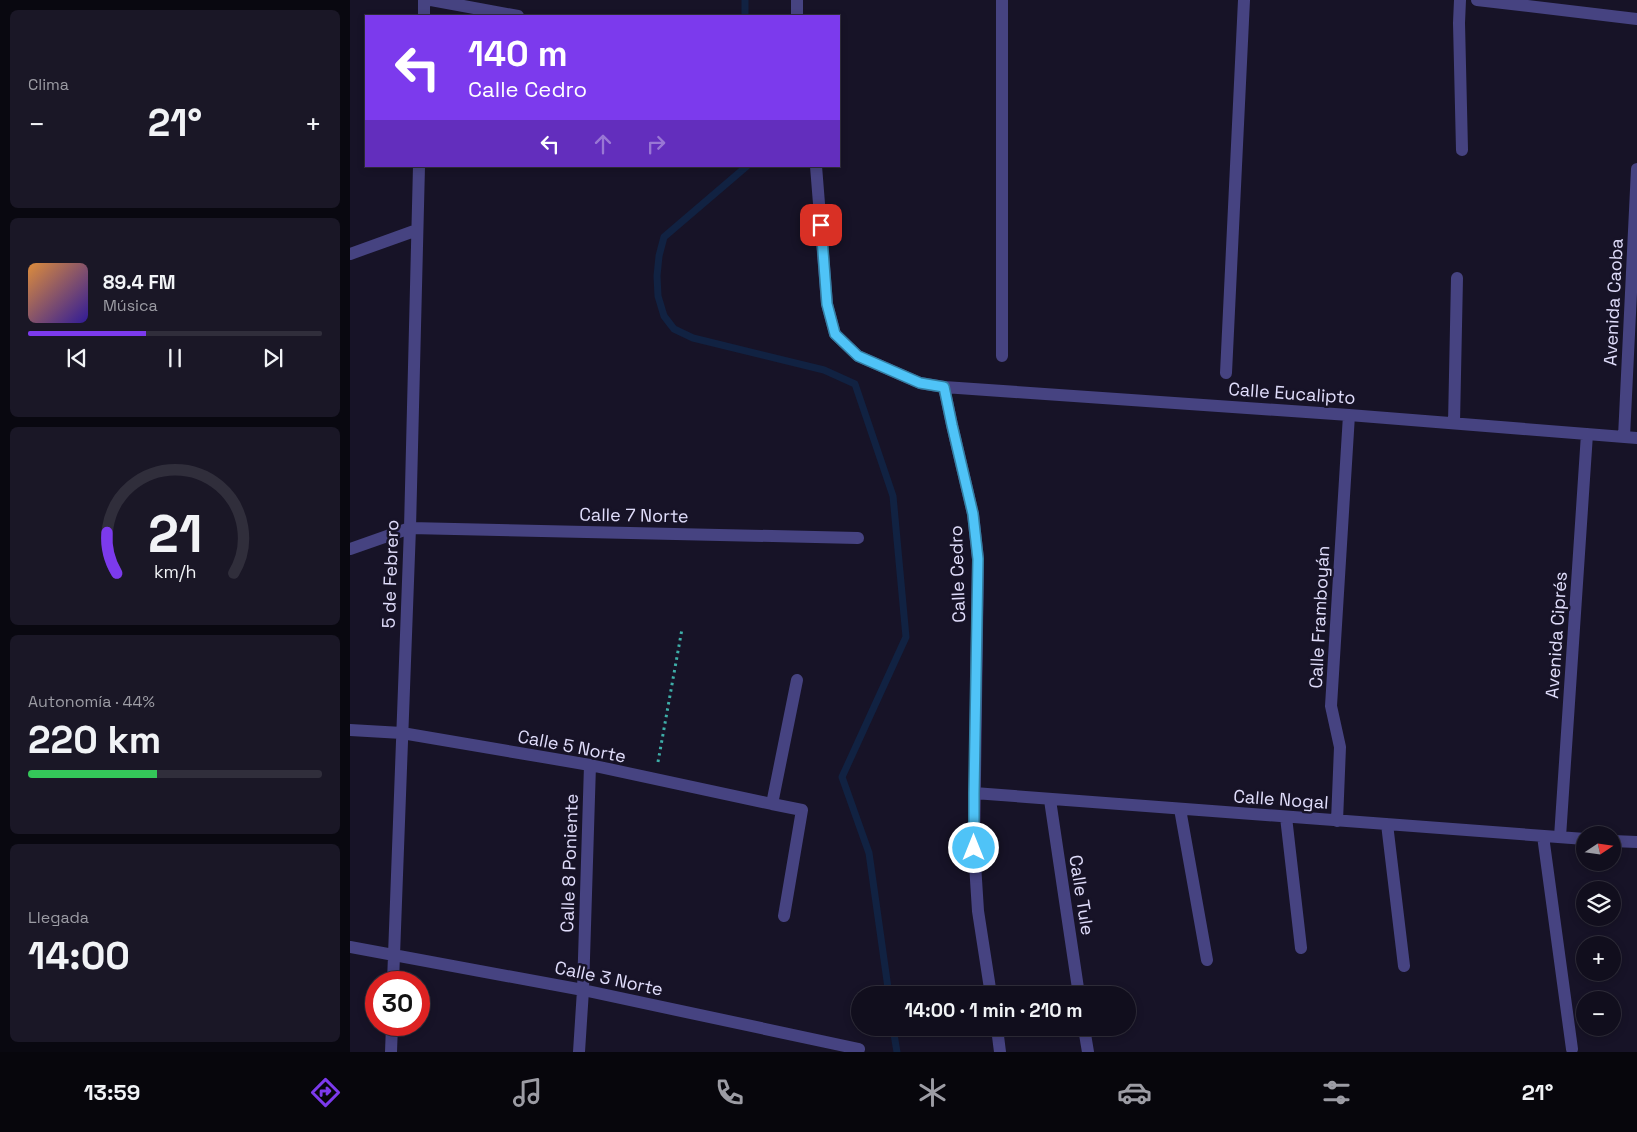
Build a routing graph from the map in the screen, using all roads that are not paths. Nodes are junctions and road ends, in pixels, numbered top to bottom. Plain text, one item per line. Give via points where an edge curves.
1 (424, 0) edge
2 (431, 0) edge
3 (797, 0) edge
4 (1002, 0) edge
5 (1244, 0) edge
6 (1460, 0) edge
7 (1477, 0) edge
8 (424, 15) edge
9 (513, 15) edge
10 (797, 15) edge
11 (1637, 19) edge
12 (1462, 150) dead end
13 (419, 167) edge
14 (816, 167) edge
15 (1637, 169) edge
16 (417, 230) junction
17 (350, 254) edge
18 (1457, 278) dead end
19 (1002, 356) dead end
20 (1226, 373) dead end
21 (944, 387) junction
22 (1349, 415) junction
23 (1454, 423) junction
24 (1587, 434) junction
25 (1631, 437) edge
26 (410, 528) junction
27 (858, 538) dead end
28 (350, 549) edge
29 (797, 680) dead end
30 (350, 730) edge
31 (402, 732) junction
32 (590, 765) junction
33 (974, 793) junction
34 (1050, 800) junction
35 (772, 804) junction
36 (1180, 809) junction
37 (1286, 816) junction
38 (1337, 821) junction
39 (1387, 824) junction
40 (1543, 836) junction
41 (1560, 837) junction
42 (1576, 838) edge
43 (1621, 841) edge
44 (1637, 842) edge
45 (784, 916) dead end
46 (350, 947) edge
47 (1301, 948) dead end
48 (394, 956) junction
49 (1207, 960) dead end
50 (1404, 966) dead end
51 (393, 971) edge
52 (990, 986) edge
53 (1078, 986) edge
54 (583, 990) junction
55 (392, 1036) edge
56 (998, 1036) edge
57 (1085, 1036) edge
58 (860, 1049) dead end
59 (1572, 1049) dead end
60 (391, 1052) edge
61 (579, 1052) edge
62 (1000, 1052) edge
63 (1088, 1052) edge

1 - 8 street
2 - 9 street
3 - 10 street
4 - 19 street
5 - 20 street
6 - 12 street
7 - 11 street
13 - 16 street, 5 de Febrero
14 - 21 street via 827,304 835,334 858,356 920,383
15 - 25 street, Avenida Caoba
16 - 17 street
16 - 26 street, 5 de Febrero
18 - 23 street
21 - 22 street, Calle Eucalipto
21 - 33 street, Calle Cedro via 973,514 978,559
22 - 23 street, Calle Eucalipto
22 - 38 street, Calle Framboyán via 1331,706 1340,747
23 - 24 street, Calle Eucalipto
24 - 25 street, Calle Eucalipto
24 - 41 street, Avenida Ciprés
26 - 27 street, Calle 7 Norte
26 - 28 street
26 - 31 street, 5 de Febrero
29 - 35 street
30 - 31 street, Calle 5 Norte
31 - 32 street, Calle 5 Norte
31 - 48 street, 5 de Febrero
32 - 35 street, Calle 5 Norte
32 - 54 street, Calle 8 Poniente
33 - 34 street, Calle Nogal
33 - 52 street, Calle Cedro via 978,911
34 - 36 street, Calle Nogal
34 - 53 street, Calle Tule
35 - 45 street, Calle 5 Norte via 802,810
36 - 37 street, Calle Nogal
36 - 49 street
37 - 38 street, Calle Nogal
37 - 47 street
38 - 39 street, Calle Nogal
39 - 40 street, Calle Nogal
39 - 50 street
40 - 41 street, Calle Nogal
40 - 59 street
41 - 42 street, Calle Nogal
43 - 44 street
46 - 48 street, Calle 3 Norte
48 - 51 street, 5 de Febrero
48 - 54 street, Calle 3 Norte
54 - 58 street, Calle 3 Norte
54 - 61 street, Calle 8 Poniente
55 - 60 street
56 - 62 street
57 - 63 street

